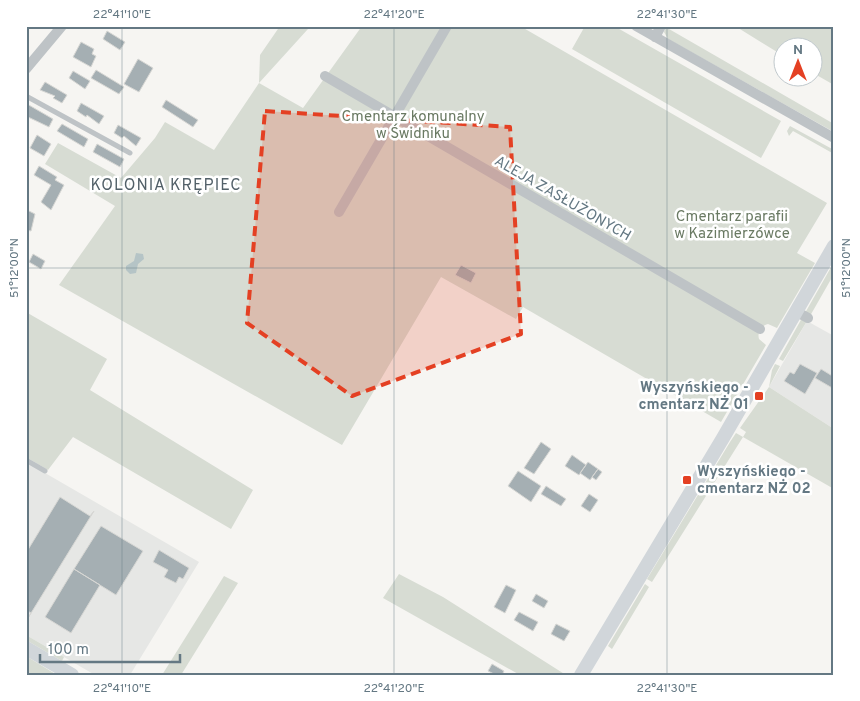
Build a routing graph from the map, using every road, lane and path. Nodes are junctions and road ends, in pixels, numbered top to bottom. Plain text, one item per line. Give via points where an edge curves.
1 (62, 26) edge
2 (447, 26) edge
3 (636, 26) edge
4 (662, 26) edge
5 (655, 37) junction
6 (26, 70) edge
7 (325, 76) dead end
8 (26, 96) edge
9 (394, 118) junction
10 (834, 138) edge
11 (130, 153) dead end
12 (339, 212) dead end
13 (834, 246) edge
14 (760, 330) dead end
15 (26, 460) edge
16 (45, 471) dead end
17 (26, 648) edge
18 (72, 675) edge
19 (581, 675) edge

1 - 6 street
2 - 9 street
3 - 5 street
4 - 5 street
5 - 10 street
7 - 9 street, ALEJA ZASŁUŻONYCH
8 - 11 lane
9 - 12 street
9 - 14 street, ALEJA ZASŁUŻONYCH
13 - 19 street via 802,315
15 - 16 lane
17 - 18 street

